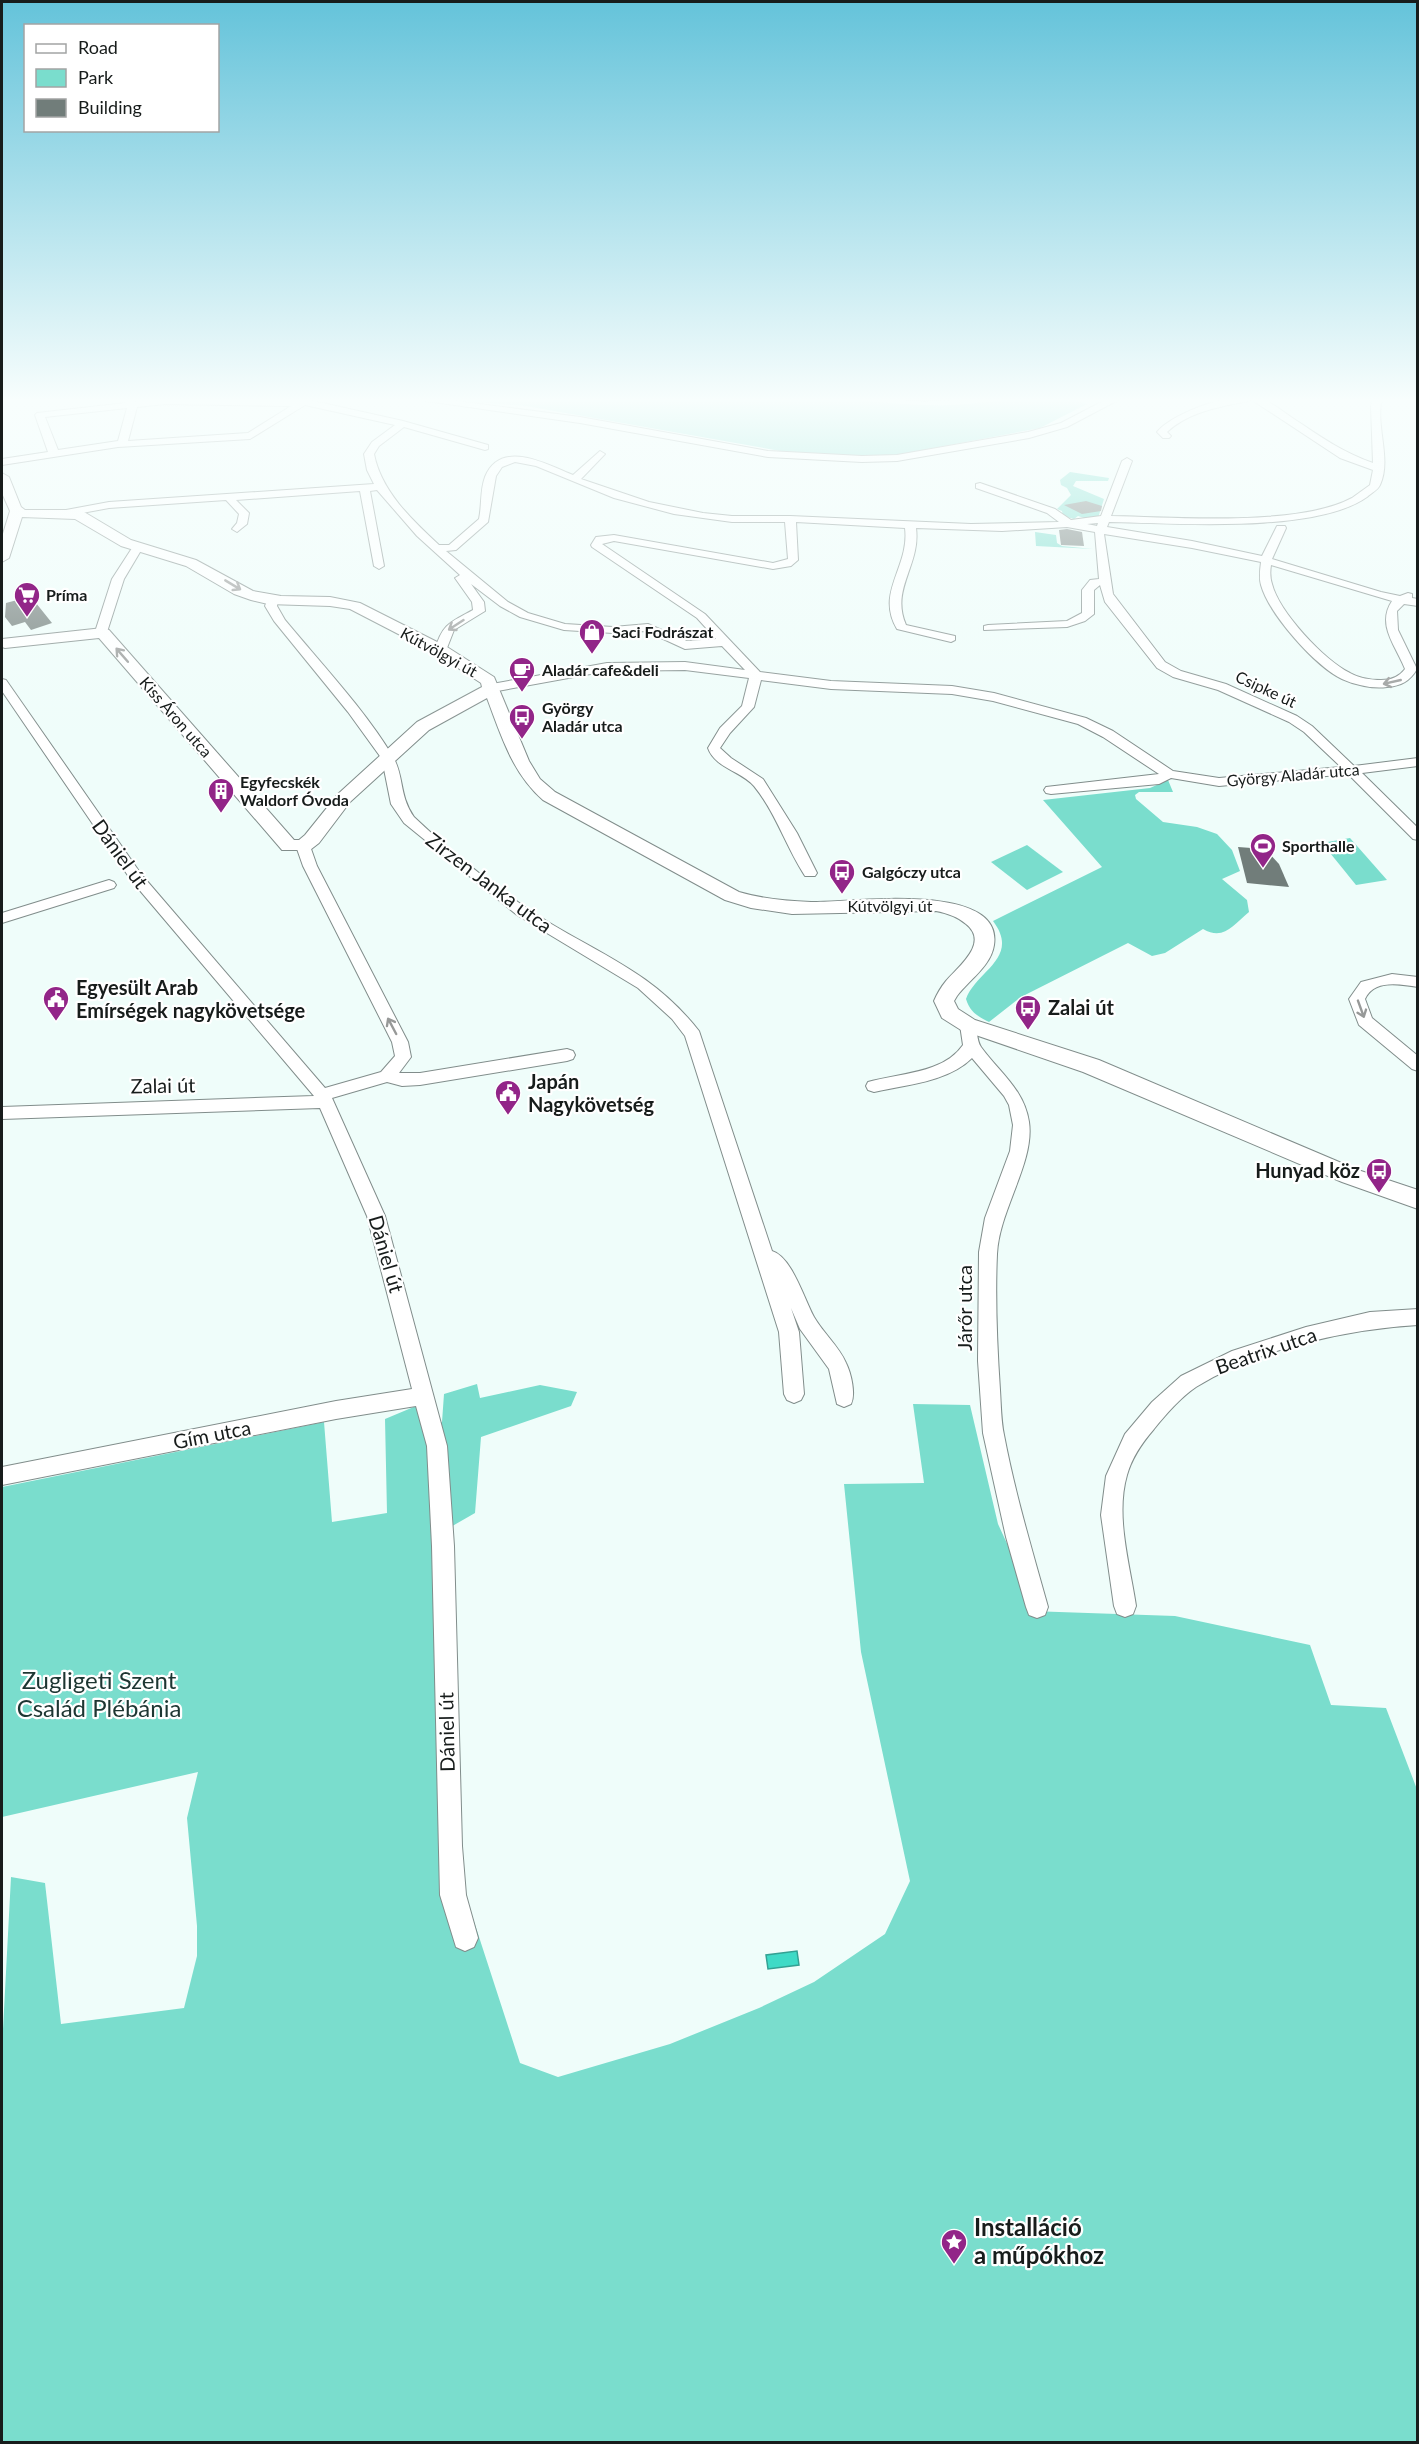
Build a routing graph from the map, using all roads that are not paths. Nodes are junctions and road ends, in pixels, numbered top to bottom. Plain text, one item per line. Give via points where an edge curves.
1 (17, 512) edge
2 (21, 512) edge
3 (71, 512) edge
4 (243, 512) edge
5 (369, 512) edge
6 (402, 512) edge
7 (485, 512) edge
8 (679, 512) edge
9 (1053, 512) edge
10 (1108, 512) edge
11 (1318, 512) edge
12 (66, 513) junction
13 (790, 519) junction
14 (910, 525) junction
15 (1071, 525) junction
16 (1103, 525) junction
17 (1281, 528) dead end
18 (237, 529) dead end
19 (138, 547) junction
20 (440, 548) junction
21 (2, 558) edge
22 (1265, 561) junction
23 (379, 566) dead end
24 (460, 570) junction
25 (1105, 582) junction
26 (1418, 592) edge
27 (272, 600) junction
28 (1399, 600) junction
29 (1418, 603) edge
30 (988, 628) dead end
31 (101, 632) junction
32 (951, 638) dead end
33 (3, 642) edge
34 (725, 642) junction
35 (441, 650) junction
36 (756, 675) junction
37 (2, 683) edge
38 (492, 688) junction
39 (388, 759) junction
40 (1418, 762) edge
41 (1351, 770) junction
42 (1169, 774) junction
43 (1051, 790) dead end
44 (1418, 836) edge
45 (303, 846) junction
46 (810, 873) dead end
47 (109, 885) dead end
48 (2, 918) edge
49 (1418, 982) edge
50 (969, 1036) junction
51 (567, 1055) dead end
52 (1418, 1065) edge
53 (387, 1076) junction
54 (874, 1086) dead end
55 (323, 1099) junction
56 (2, 1113) edge
57 (1418, 1200) edge
58 (761, 1241) junction
59 (1418, 1317) edge
60 (794, 1394) dead end
61 (423, 1396) junction
62 (844, 1398) dead end
63 (2, 1476) edge
64 (1125, 1606) dead end
65 (1036, 1607) dead end
66 (465, 1938) dead end

1 - 21 street
2 - 12 street, Kútvölgyi út
3 - 12 street
4 - 18 street via 242,524
5 - 23 street
6 - 20 street
7 - 20 street via 484,520 452,548
8 - 13 street via 757,522
9 - 15 street
10 - 16 street
11 - 16 street via 1258,520
12 - 19 street, Kútvölgyi út via 82,516 117,539
13 - 14 street
13 - 34 street via 794,555 793,560 782,565 614,538 596,541 599,549 701,616
14 - 15 street
14 - 32 street via 909,559 893,602 898,622 901,627
15 - 16 street
16 - 22 street via 1117,532
16 - 25 street, Csipke út via 1099,534
17 - 22 street
19 -> 27 street, Kútvölgyi út via 190,562 254,597
19 - 31 street via 118,579
20 - 24 street
22 - 28 street
28 -> 22 street via 1390,624 1411,669 1392,683 1362,681 1335,669 1290,623 1266,585
24 - 34 street via 504,604 538,620 595,630 648,627 685,645
24 -> 35 street via 479,611 446,631
25 - 30 street via 1094,582 1088,590 1088,614 1081,621
25 - 41 street, Csipke út via 1111,602 1161,665 1293,719
26 - 28 street
27 - 35 street, Kútvölgyi út via 341,601
27 - 39 street, Zirzen Janka utca via 271,606 280,621
28 - 29 street
31 - 33 street
45 -> 31 street, Kiss Áron utca via 289,846
34 - 36 street
35 - 38 street, Kútvölgyi út via 488,680
36 - 38 street, György Aladár utca via 685,666 627,665
36 - 42 street, György Aladár utca via 855,687 952,690 994,698 1094,726
36 - 46 street via 748,707 725,730 714,748 758,782
37 - 55 street, Dániel út via 136,878
38 - 39 street, György Aladár utca via 423,726
38 - 50 street, Kútvölgyi út via 520,761 533,782 549,796 732,896 781,906 938,906 975,921 983,932 984,946 944,1001 948,1013
39 - 45 street, György Aladár utca via 344,798
39 - 58 street, Zirzen Janka utca via 398,804 418,829 541,925 637,978 683,1020 693,1035
40 - 41 street, György Aladár utca
41 - 42 street, György Aladár utca via 1219,782
41 - 44 street, Csipke út
42 - 43 street, György Aladár utca via 1159,780
53 -> 45 street via 403,1057 400,1042
47 - 48 street
49 -> 52 street via 1388,979 1363,988 1357,999 1365,1021
50 - 54 street via 962,1060
50 - 57 street, Kútvölgyi út via 1091,1066 1350,1176
50 - 65 street, Járőr utca via 1010,1092 1021,1125 1019,1151 993,1218 988,1252 988,1360 993,1433
51 - 53 street, Zalai út via 420,1079
53 - 55 street, Zalai út
55 - 56 street, Zalai út
55 - 61 street, Dániel út via 376,1216
58 - 60 street, Zirzen Janka utca via 789,1332
58 - 62 street, Zirzen Janka utca via 788,1281 807,1323 838,1366
59 - 64 street, Beatrix utca via 1370,1320 1232,1359 1188,1382 1159,1408 1132,1440 1116,1476 1112,1515
61 - 63 street, Gím utca
61 - 66 street, Dániel út via 437,1446 440,1478 450,1846 453,1895

